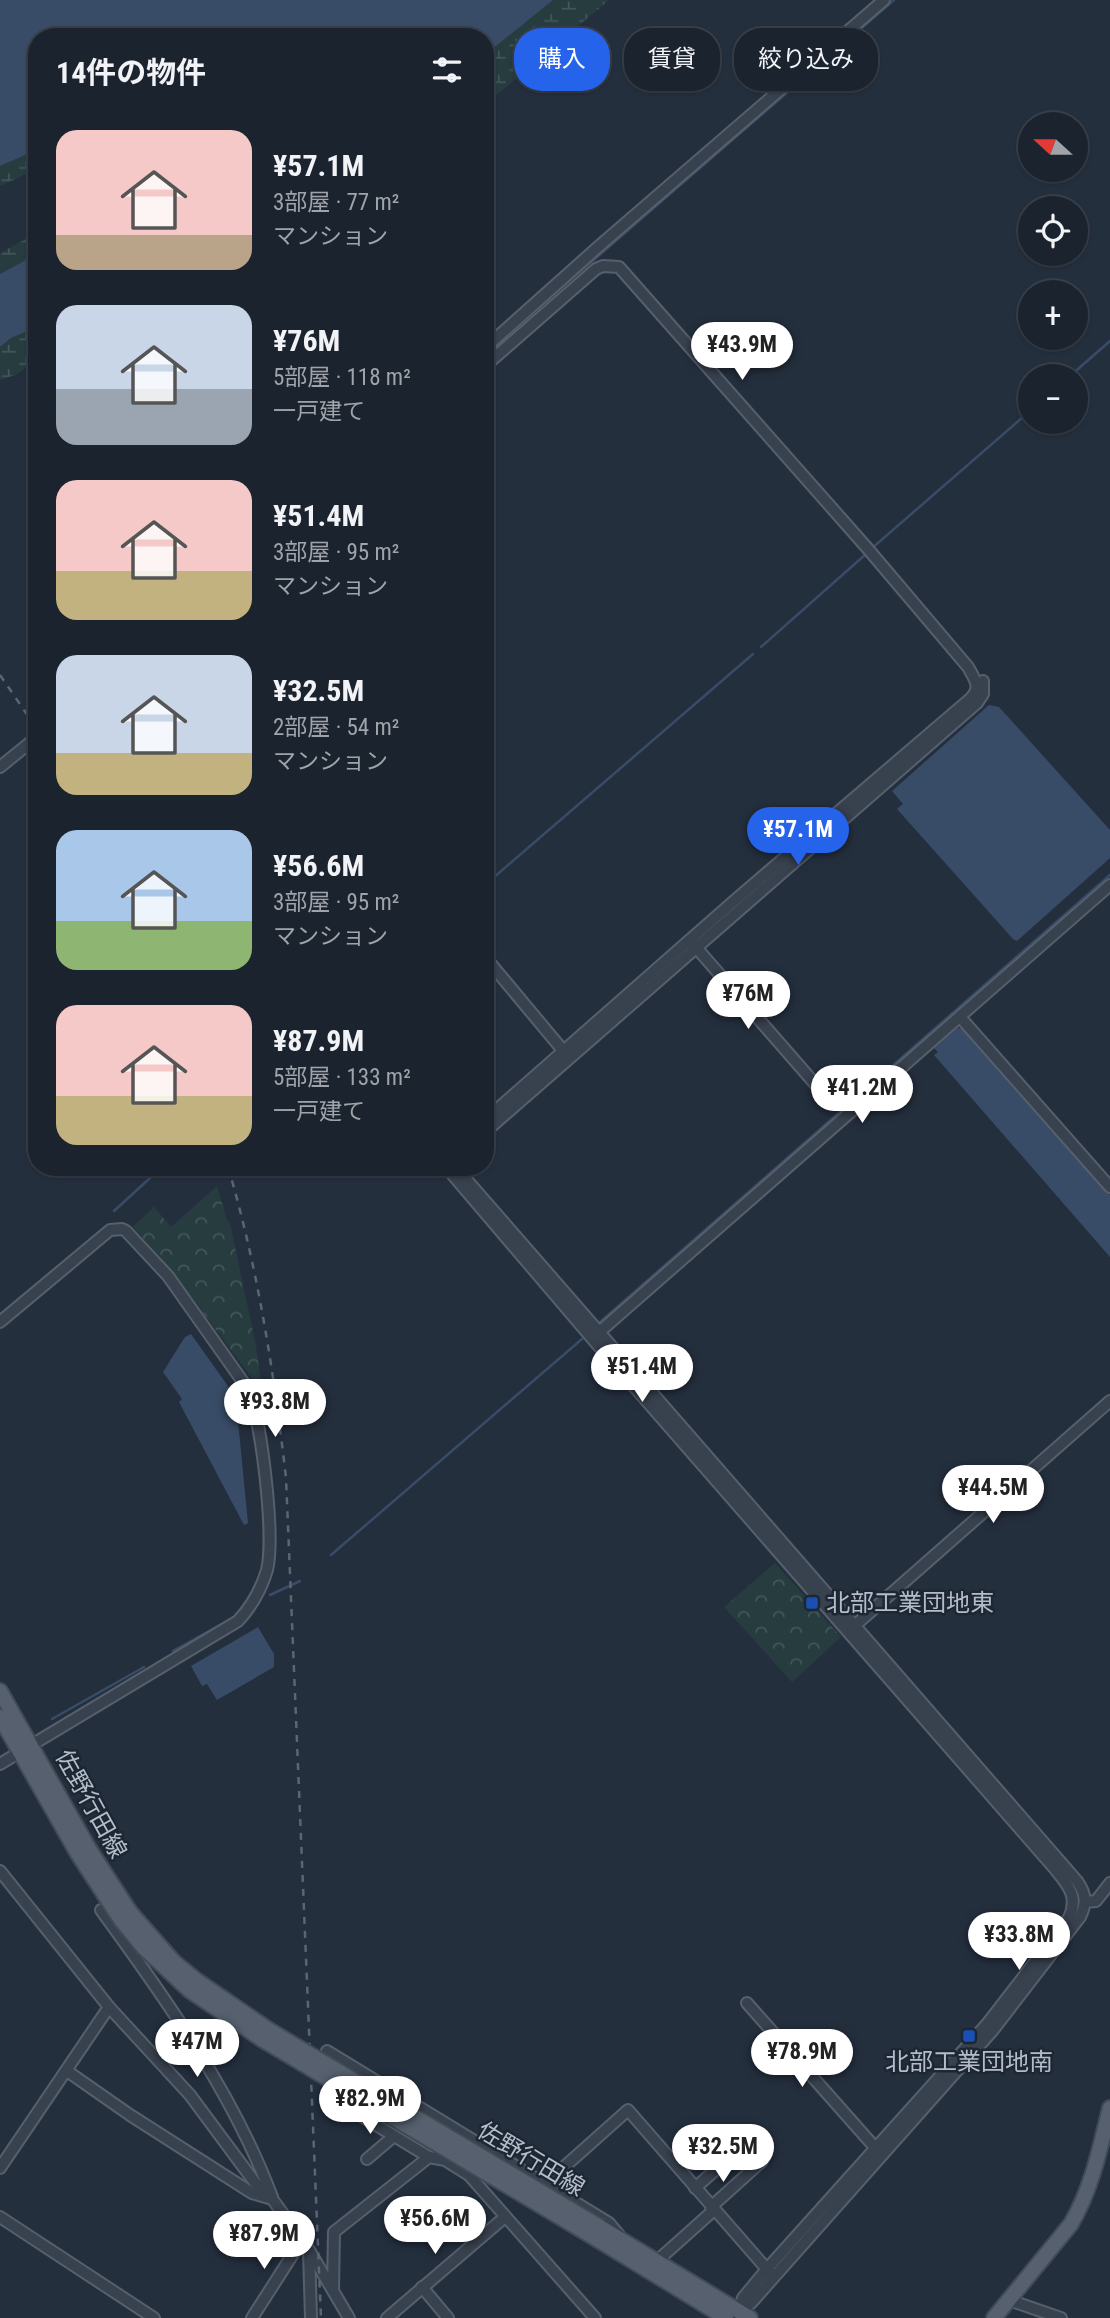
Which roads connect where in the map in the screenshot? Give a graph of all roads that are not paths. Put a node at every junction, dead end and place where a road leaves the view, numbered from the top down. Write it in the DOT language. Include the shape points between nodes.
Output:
graph roads {
  1 [pos="884,0"];
  2 [pos="494,340"];
  3 [pos="494,358"];
  4 [pos="28,744"];
  5 [pos="0,767"];
  6 [pos="1110,885"];
  7 [pos="693,944"];
  8 [pos="494,968"];
  9 [pos="960,1017"];
  10 [pos="567,1054"];
  11 [pos="831,1101"];
  12 [pos="494,1113"];
  13 [pos="494,1123"];
  14 [pos="454,1176"];
  15 [pos="463,1176"];
  16 [pos="1110,1187"];
  17 [pos="0,1322"];
  18 [pos="596,1335"];
  19 [pos="1110,1401"];
  20 [pos="851,1628"];
  21 [pos="0,1691"];
  22 [pos="0,1717"];
  23 [pos="26,1748"];
  24 [pos="0,1764"];
  25 [pos="0,1871"];
  26 [pos="1110,1884"];
  27 [pos="1085,1902"];
  28 [pos="101,1910"];
  29 [pos="747,2003"];
  30 [pos="109,2007"];
  31 [pos="327,2051"];
  32 [pos="68,2071"];
  33 [pos="333,2099"];
  34 [pos="1110,2108"];
  35 [pos="394,2136"];
  36 [pos="879,2152"];
  37 [pos="429,2157"];
  38 [pos="730,2157"];
  39 [pos="368,2159"];
  40 [pos="762,2161"];
  41 [pos="0,2168"];
  42 [pos="545,2183"];
  43 [pos="695,2188"];
  44 [pos="274,2200"];
  45 [pos="713,2208"];
  46 [pos="0,2217"];
  47 [pos="505,2217"];
  48 [pos="598,2233"];
  49 [pos="625,2242"];
  50 [pos="305,2245"];
  51 [pos="657,2261"];
  52 [pos="770,2273"];
  53 [pos="422,2287"];
  54 [pos="333,2290"];
  55 [pos="1009,2300"];
  56 [pos="738,2316"];
  57 [pos="154,2318"];
  58 [pos="252,2318"];
  59 [pos="311,2318"];
  60 [pos="349,2318"];
  61 [pos="387,2318"];
  62 [pos="448,2318"];
  63 [pos="595,2318"];
  64 [pos="994,2318"];
  65 [pos="1061,2318"];
  1 -- 2 [label="street"];
  3 -- 7 [label="street" via="596,269 619,267 859,538 978,684 974,695"];
  4 -- 5 [label="street"];
  6 -- 9 [label="street"];
  7 -- 10 [label="street"];
  7 -- 11 [label="street"];
  8 -- 10 [label="street"];
  9 -- 16 [label="street"];
  9 -- 18 [label="street"];
  10 -- 12 [label="street"];
  10 -- 13 [label="street"];
  14 -- 18 [label="street"];
  15 -- 18 [label="street"];
  17 -- 23 [label="street" via="110,1230 127,1231 168,1276 248,1389 255,1411 268,1517 267,1568 251,1607 238,1621"];
  18 -- 20 [label="street"];
  19 -- 20 [label="street"];
  20 -- 27 [label="street" via="1077,1881"];
  20 -- 36 [label="street" via="1055,1869 1074,1900 1069,1917 987,2024"];
  21 -- 23 [label="main road, 佐野行田線"];
  22 -- 23 [label="main road, 佐野行田線"];
  23 -- 24 [label="street"];
  23 -- 48 [label="main road, 佐野行田線, bridge" via="121,1920 189,1990 263,2040"];
  25 -- 30 [label="street"];
  26 -- 27 [label="street" via="1096,1900"];
  27 -- 36 [label="street" via="1080,1917 993,2030"];
  28 -- 44 [label="street" via="183,2027 256,2155"];
  29 -- 36 [label="street"];
  30 -- 32 [label="street"];
  30 -- 44 [label="street" via="190,2095 256,2184"];
  31 -- 42 [label="street"];
  32 -- 41 [label="street"];
  32 -- 44 [label="street" via="252,2193"];
  33 -- 35 [label="street"];
  34 -- 55 [label="main road" via="1080,2209"];
  35 -- 37 [label="street"];
  35 -- 39 [label="street"];
  36 -- 52 [label="street"];
  37 -- 47 [label="street" via="445,2160 469,2175"];
  37 -- 54 [label="street" via="334,2232"];
  38 -- 43 [label="street"];
  40 -- 45 [label="street"];
  42 -- 43 [label="street" via="628,2110"];
  42 -- 49 [label="street" via="609,2223"];
  43 -- 45 [label="street"];
  44 -- 50 [label="street"];
  45 -- 51 [label="street"];
  45 -- 52 [label="street"];
  46 -- 57 [label="street"];
  47 -- 53 [label="street"];
  47 -- 63 [label="street"];
  48 -- 49 [label="main road, 佐野行田線"];
  48 -- 56 [label="main road, 佐野行田線"];
  49 -- 51 [label="main road, 佐野行田線"];
  50 -- 54 [label="street"];
  50 -- 58 [label="street"];
  50 -- 59 [label="street"];
  51 -- 56 [label="main road, 佐野行田線"];
  52 -- 56 [label="street"];
  53 -- 61 [label="street"];
  53 -- 62 [label="street"];
  54 -- 60 [label="street"];
  55 -- 64 [label="main road"];
  55 -- 65 [label="street"];
}
